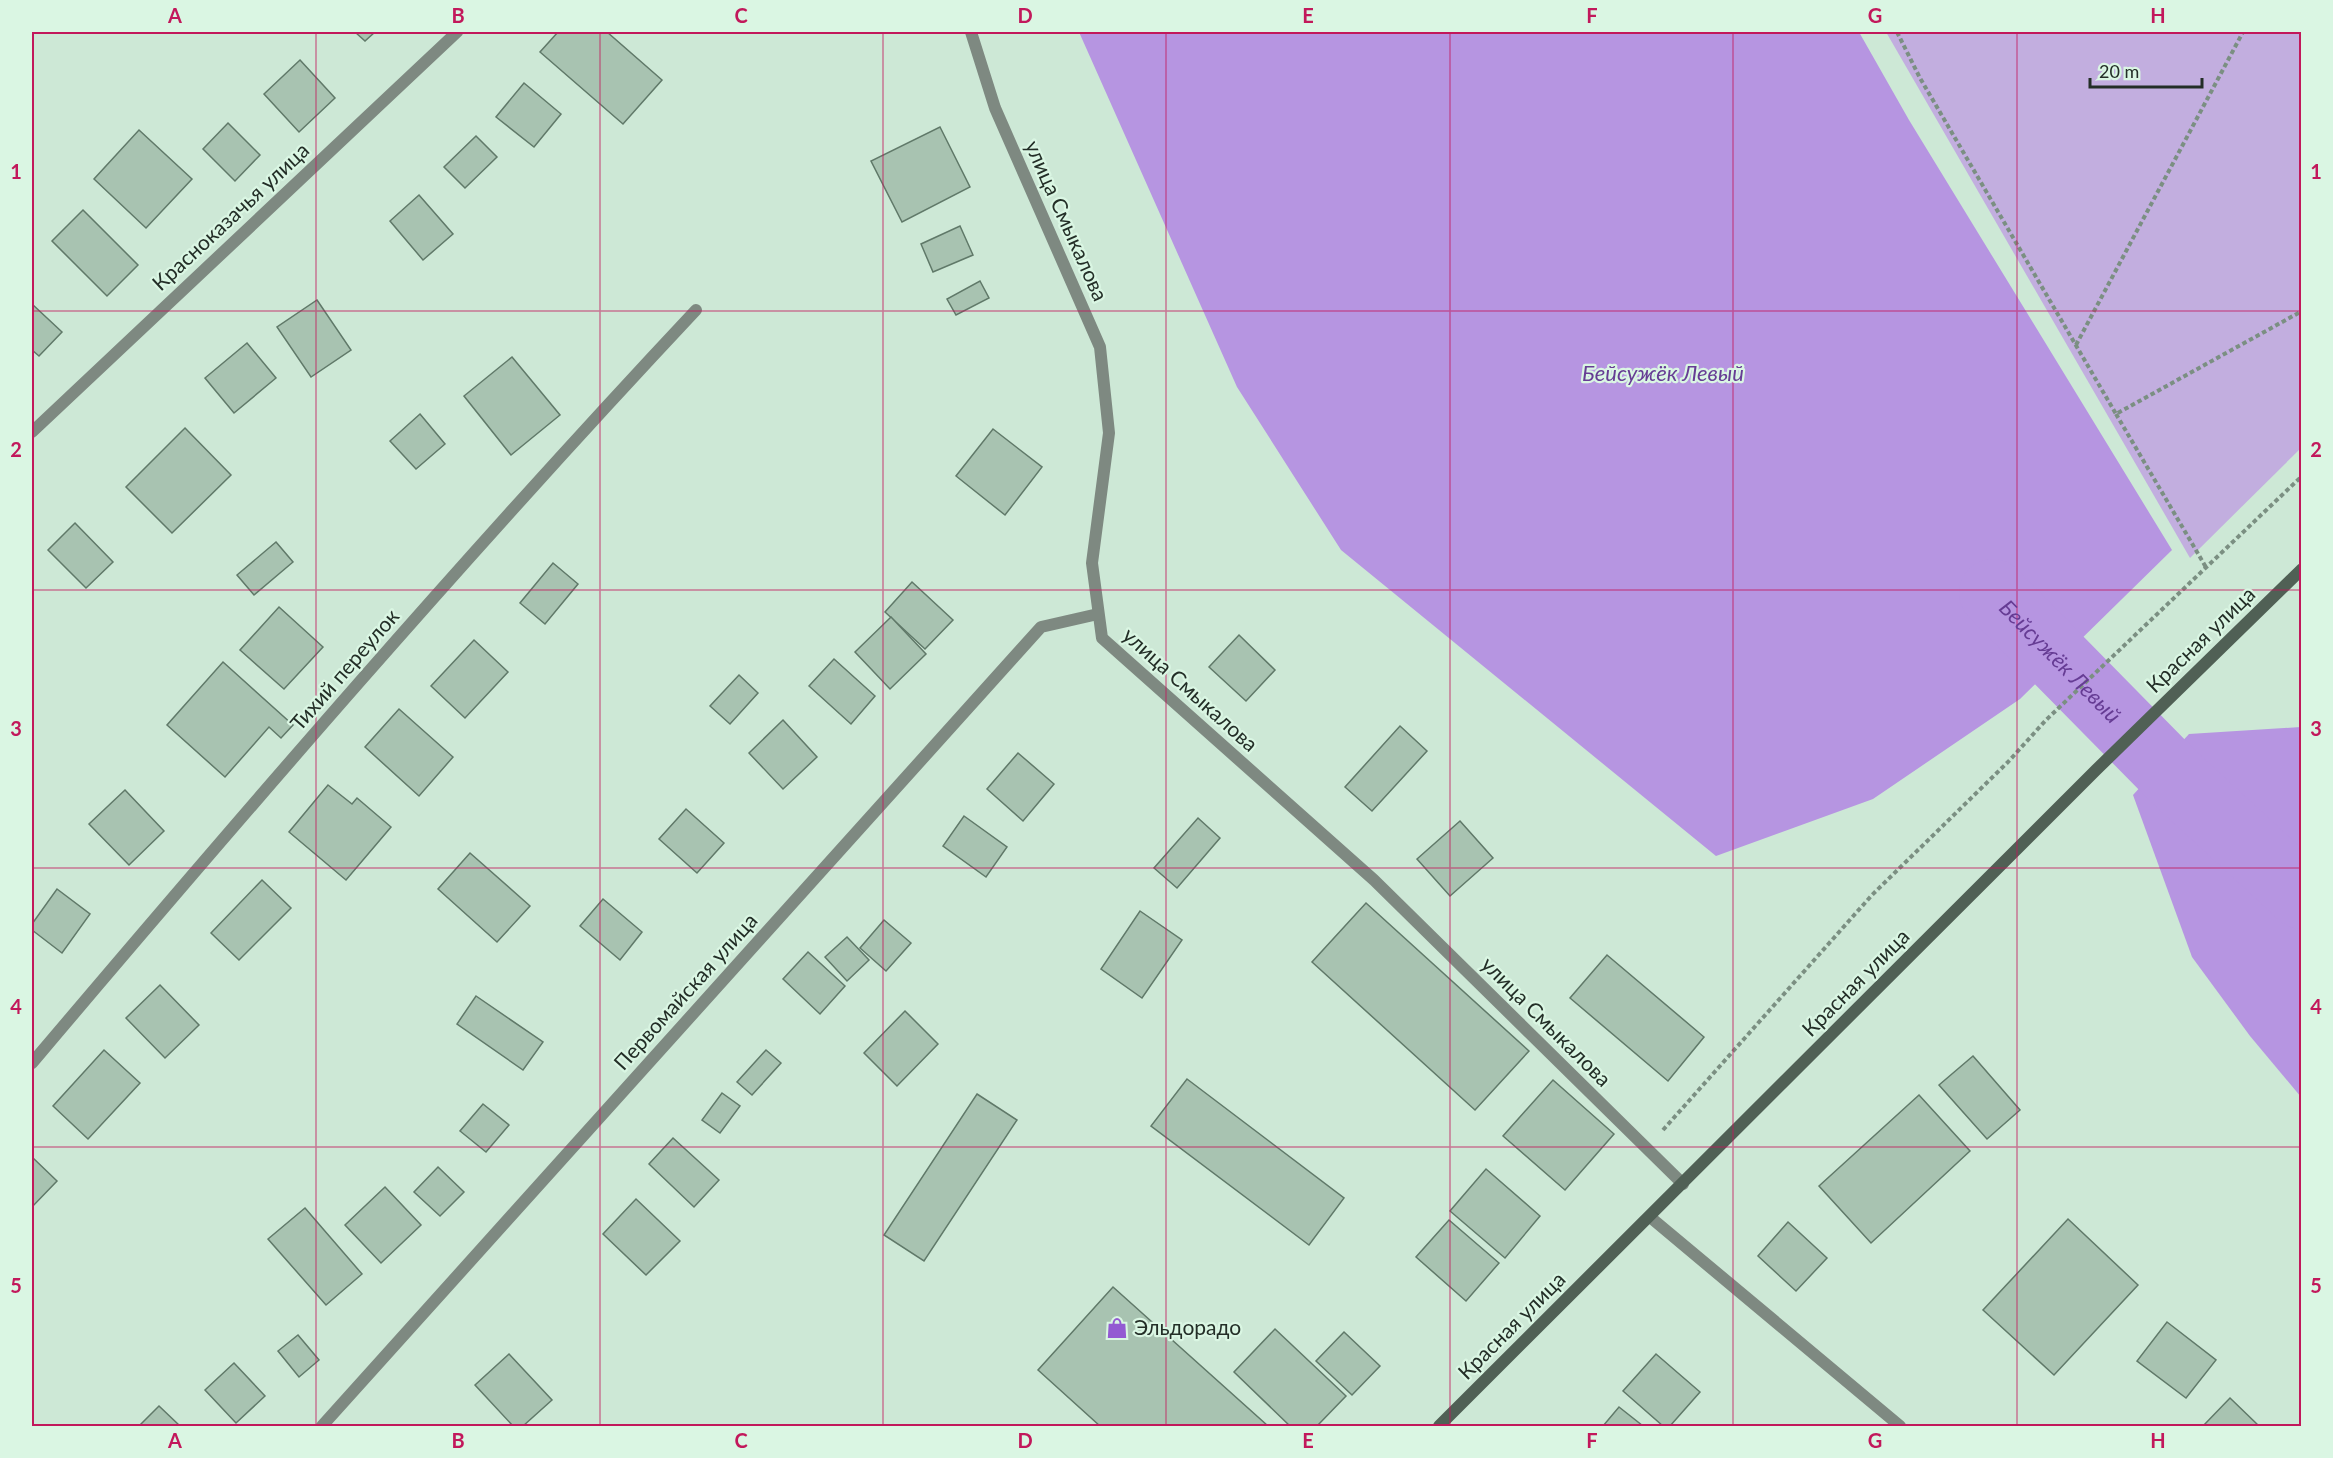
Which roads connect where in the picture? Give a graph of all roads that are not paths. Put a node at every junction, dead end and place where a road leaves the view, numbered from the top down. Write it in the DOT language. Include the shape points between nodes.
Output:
graph roads {
  1 [pos="457,32"];
  2 [pos="971,32"];
  3 [pos="696,310"];
  4 [pos="32,432"];
  5 [pos="2301,569"];
  6 [pos="1098,614"];
  7 [pos="32,1063"];
  8 [pos="1683,1184"];
  9 [pos="1650,1217"];
  10 [pos="322,1426"];
  11 [pos="1439,1426"];
  12 [pos="1900,1426"];
  1 -- 4 [label="street, Красноказачья улица"];
  2 -- 6 [label="street, улица Смыкалова" via="995,108 1100,347 1109,433 1092,563"];
  3 -- 7 [label="street, Тихий переулок" via="574,439"];
  5 -- 8 [label="street, Красная улица"];
  6 -- 8 [label="street, улица Смыкалова" via="1102,638 1374,880"];
  6 -- 10 [label="street, Первомайская улица" via="1041,627"];
  8 -- 9 [label="street, Красная улица"];
  9 -- 11 [label="street, Красная улица"];
  9 -- 12 [label="street"];
}
